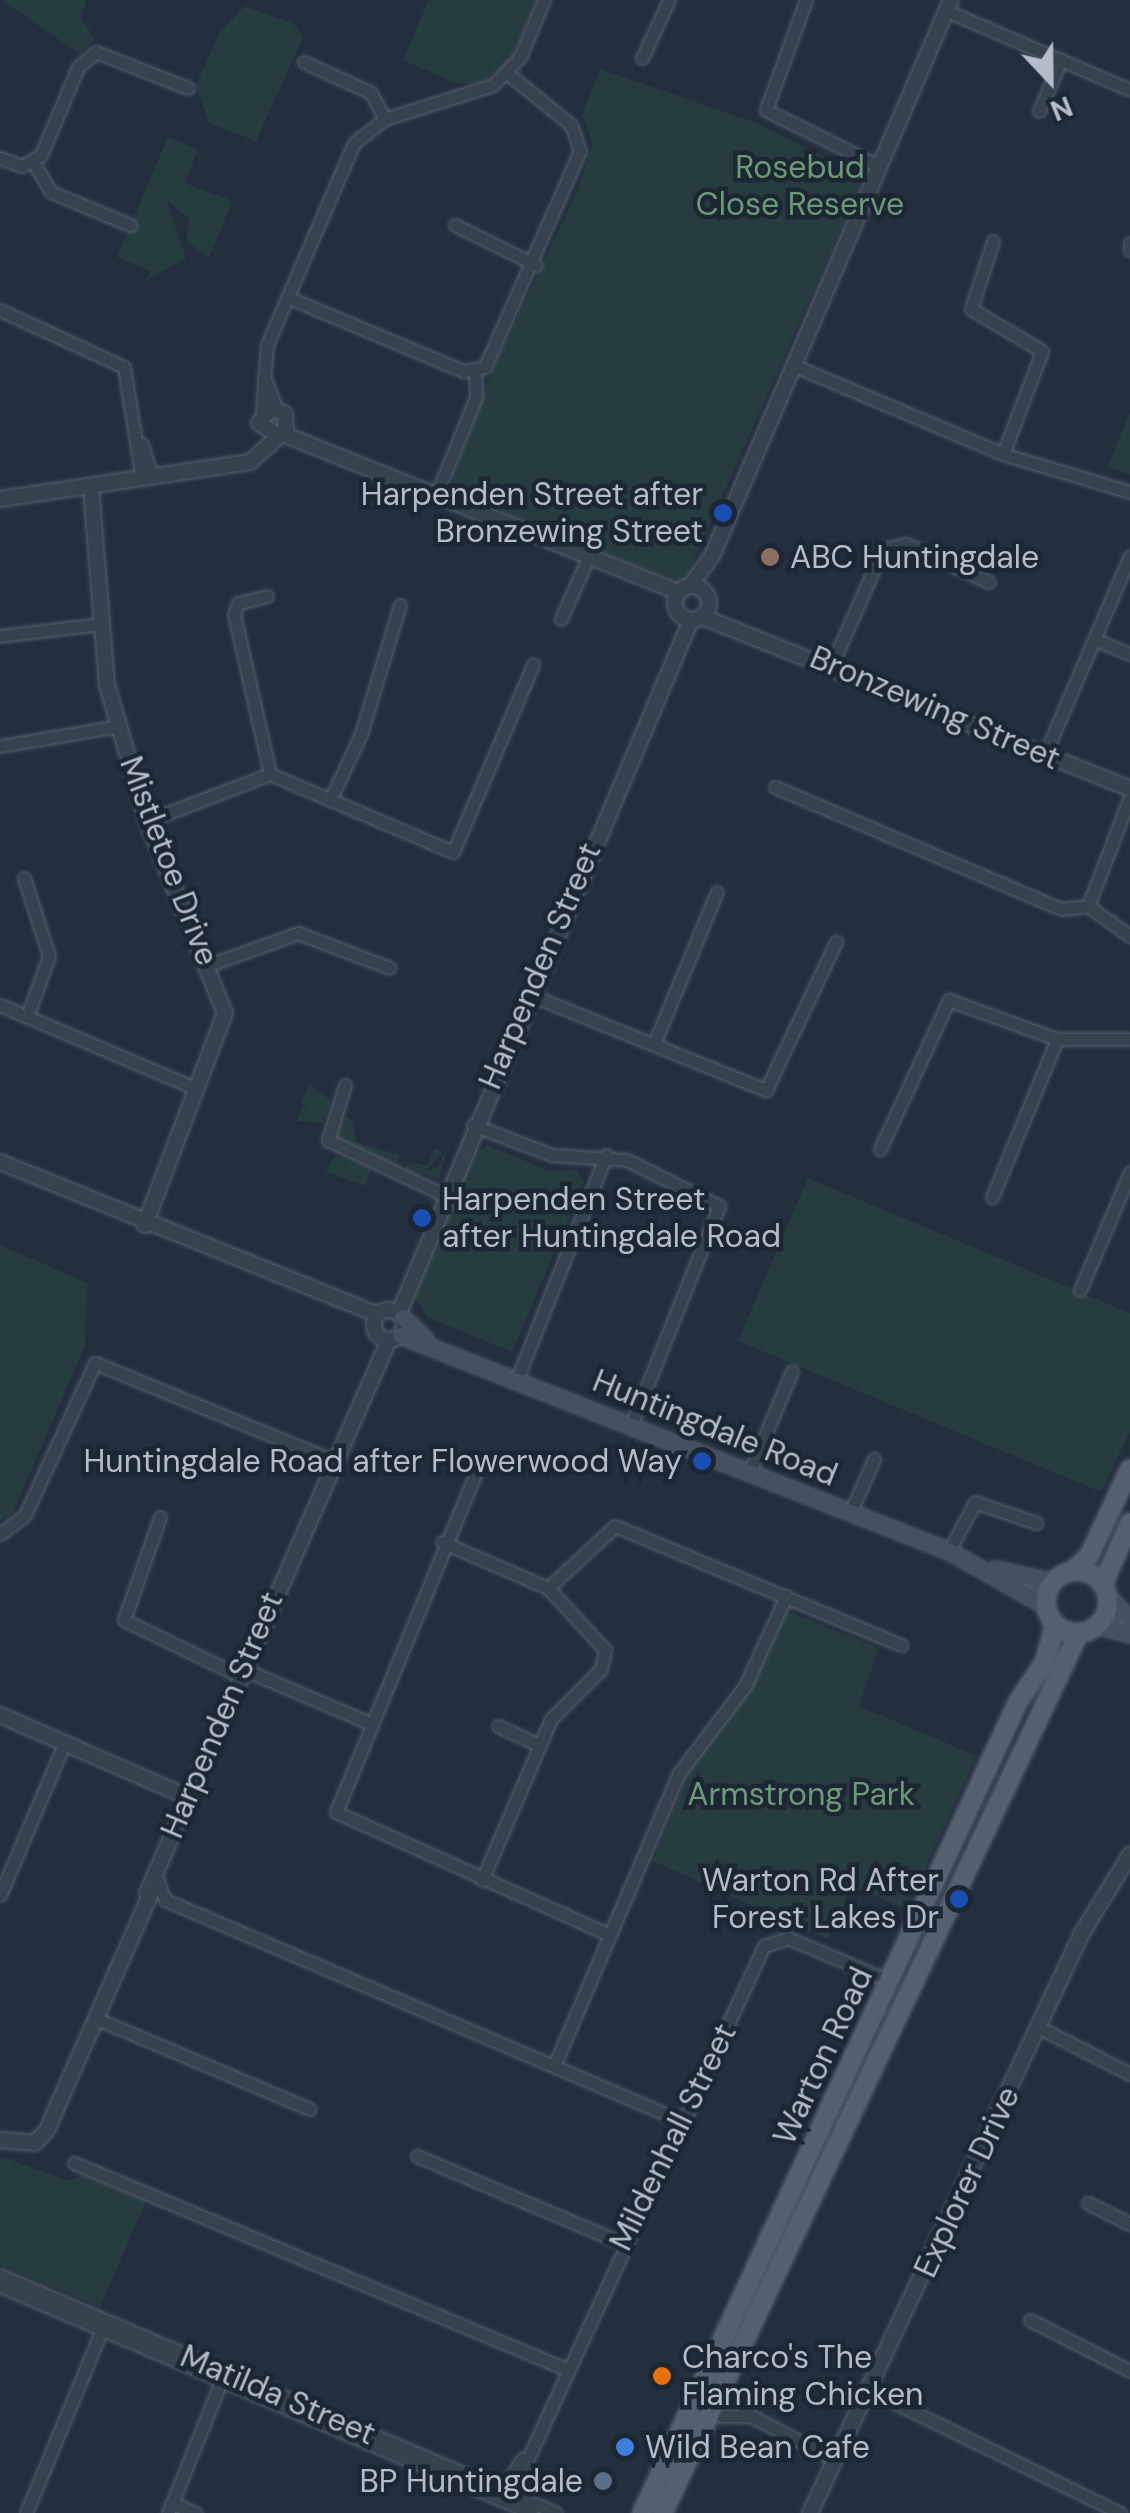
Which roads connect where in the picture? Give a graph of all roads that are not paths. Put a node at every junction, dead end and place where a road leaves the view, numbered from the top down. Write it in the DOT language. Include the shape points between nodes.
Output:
graph roads {
  1 [pos="544,0"];
  2 [pos="669,0"];
  3 [pos="806,0"];
  4 [pos="949,6"];
  5 [pos="642,58"];
  6 [pos="1062,60"];
  7 [pos="304,62"];
  8 [pos="507,74"];
  9 [pos="188,88"];
  10 [pos="1130,90"];
  11 [pos="1040,111"];
  12 [pos="385,119"];
  13 [pos="0,158"];
  14 [pos="33,162"];
  15 [pos="879,166"];
  16 [pos="130,225"];
  17 [pos="455,225"];
  18 [pos="993,241"];
  19 [pos="536,265"];
  20 [pos="287,297"];
  21 [pos="0,310"];
  22 [pos="794,366"];
  23 [pos="476,372"];
  24 [pos="275,424"];
  25 [pos="1004,454"];
  26 [pos="147,478"];
  27 [pos="95,487"];
  28 [pos="1130,492"];
  29 [pos="436,496"];
  30 [pos="0,499"];
  31 [pos="712,556"];
  32 [pos="1130,556"];
  33 [pos="586,560"];
  34 [pos="989,582"];
  35 [pos="267,596"];
  36 [pos="707,596"];
  37 [pos="400,605"];
  38 [pos="686,606"];
  39 [pos="560,620"];
  40 [pos="100,624"];
  41 [pos="741,626"];
  42 [pos="0,636"];
  43 [pos="1094,639"];
  44 [pos="1130,654"];
  45 [pos="533,664"];
  46 [pos="832,664"];
  47 [pos="118,726"];
  48 [pos="0,746"];
  49 [pos="1045,754"];
  50 [pos="270,774"];
  51 [pos="776,788"];
  52 [pos="1130,789"];
  53 [pos="1130,798"];
  54 [pos="330,800"];
  55 [pos="147,821"];
  56 [pos="24,878"];
  57 [pos="717,892"];
  58 [pos="1088,906"];
  59 [pos="1130,936"];
  60 [pos="836,942"];
  61 [pos="209,965"];
  62 [pos="390,968"];
  63 [pos="528,994"];
  64 [pos="0,1005"];
  65 [pos="28,1017"];
  66 [pos="656,1039"];
  67 [pos="1057,1039"];
  68 [pos="1130,1040"];
  69 [pos="345,1085"];
  70 [pos="197,1089"];
  71 [pos="473,1125"];
  72 [pos="880,1149"];
  73 [pos="0,1152"];
  74 [pos="606,1155"];
  75 [pos="0,1162"];
  76 [pos="1130,1172"];
  77 [pos="444,1195"];
  78 [pos="992,1197"];
  79 [pos="733,1202"];
  80 [pos="719,1206"];
  81 [pos="141,1219"];
  82 [pos="409,1276"];
  83 [pos="1080,1290"];
  84 [pos="401,1315"];
  85 [pos="376,1320"];
  86 [pos="395,1338"];
  87 [pos="428,1342"];
  88 [pos="375,1357"];
  89 [pos="792,1370"];
  90 [pos="517,1379"];
  91 [pos="632,1424"];
  92 [pos="482,1458"];
  93 [pos="874,1459"];
  94 [pos="331,1460"];
  95 [pos="1130,1469"];
  96 [pos="750,1471"];
  97 [pos="852,1511"];
  98 [pos="160,1517"];
  99 [pos="1130,1522"];
  100 [pos="1036,1523"];
  101 [pos="7,1538"];
  102 [pos="442,1542"];
  103 [pos="949,1550"];
  104 [pos="982,1566"];
  105 [pos="1072,1571"];
  106 [pos="1053,1582"];
  107 [pos="548,1588"];
  108 [pos="1105,1590"];
  109 [pos="786,1596"];
  110 [pos="1046,1606"];
  111 [pos="1130,1619"];
  112 [pos="1054,1624"];
  113 [pos="1098,1625"];
  114 [pos="1079,1633"];
  115 [pos="1130,1634"];
  116 [pos="902,1646"];
  117 [pos="241,1673"];
  118 [pos="0,1714"];
  119 [pos="367,1722"];
  120 [pos="498,1726"];
  121 [pos="64,1744"];
  122 [pos="539,1745"];
  123 [pos="188,1797"];
  124 [pos="164,1852"];
  125 [pos="1130,1855"];
  126 [pos="157,1878"];
  127 [pos="482,1880"];
  128 [pos="147,1894"];
  129 [pos="0,1896"];
  130 [pos="610,1934"];
  131 [pos="892,1982"];
  132 [pos="95,2018"];
  133 [pos="1040,2028"];
  134 [pos="554,2066"];
  135 [pos="1130,2074"];
  136 [pos="309,2109"];
  137 [pos="682,2122"];
  138 [pos="0,2140"];
  139 [pos="417,2156"];
  140 [pos="74,2163"];
  141 [pos="1088,2203"];
  142 [pos="1130,2224"];
  143 [pos="622,2242"];
  144 [pos="0,2275"];
  145 [pos="0,2286"];
  146 [pos="1030,2320"];
  147 [pos="103,2326"];
  148 [pos="723,2368"];
  149 [pos="566,2369"];
  150 [pos="1130,2371"];
  151 [pos="223,2377"];
  152 [pos="869,2390"];
  153 [pos="702,2406"];
  154 [pos="751,2416"];
  155 [pos="692,2428"];
  156 [pos="834,2459"];
  157 [pos="506,2496"];
  158 [pos="170,2508"];
  159 [pos="812,2512"];
  160 [pos="26,2513"];
  161 [pos="196,2513"];
  162 [pos="532,2513"];
  163 [pos="556,2513"];
  164 [pos="642,2513"];
  165 [pos="663,2513"];
  166 [pos="1120,2513"];
  1 -- 8 [label="street"];
  2 -- 5 [label="street"];
  3 -- 15 [label="street" via="766,110"];
  4 -- 6 [label="street"];
  4 -- 15 [label="street, Harpenden Street"];
  6 -- 10 [label="street"];
  6 -- 11 [label="street"];
  7 -- 12 [label="street" via="371,92"];
  8 -- 12 [label="street"];
  8 -- 19 [label="street" via="580,140"];
  9 -- 14 [label="street" via="106,52 86,57"];
  12 -- 20 [label="street" via="349,152"];
  13 -- 14 [label="street"];
  14 -- 16 [label="street" via="50,192"];
  15 -- 22 [label="street, Harpenden Street"];
  17 -- 19 [label="street"];
  18 -- 25 [label="street" via="971,309 1042,351"];
  19 -- 23 [label="street" via="494,358"];
  20 -- 23 [label="street"];
  20 -- 24 [label="street" via="264,377"];
  21 -- 26 [label="street" via="124,367"];
  22 -- 25 [label="street"];
  22 -- 31 [label="street, Harpenden Street"];
  23 -- 29 [label="street" via="476,397"];
  24 -- 26 [label="street" via="259,458"];
  24 -- 29 [label="street, Bronzewing Street"];
  25 -- 28 [label="street"];
  26 -- 27 [label="street"];
  27 -- 30 [label="street"];
  27 -- 40 [label="street, Mistletoe Drive"];
  29 -- 33 [label="street, Bronzewing Street"];
  31 -- 36 [label="street, Harpenden Street"];
  31 -- 38 [label="street, Harpenden Street"];
  32 -- 43 [label="street"];
  33 -- 38 [label="street, Bronzewing Street"];
  33 -- 39 [label="street"];
  34 -- 46 [label="street" via="894,543 877,556"];
  35 -- 50 [label="street" via="238,602 234,614"];
  36 -- 38 [label="street, Harpenden Street"];
  36 -- 38 [label="street"];
  36 -- 41 [label="street, Bronzewing Street"];
  37 -- 54 [label="street" via="361,734"];
  38 -- 41 [label="street, Bronzewing Street"];
  38 -- 63 [label="street, Harpenden Street" via="672,655"];
  40 -- 42 [label="street"];
  40 -- 47 [label="street, Mistletoe Drive"];
  41 -- 46 [label="street, Bronzewing Street"];
  43 -- 44 [label="street"];
  43 -- 49 [label="street"];
  45 -- 54 [label="street" via="453,852"];
  46 -- 49 [label="street, Bronzewing Street"];
  47 -- 48 [label="street"];
  47 -- 55 [label="street, Mistletoe Drive"];
  49 -- 52 [label="street, Bronzewing Street"];
  50 -- 54 [label="street"];
  50 -- 55 [label="street"];
  51 -- 58 [label="street" via="1062,909"];
  53 -- 58 [label="street"];
  55 -- 61 [label="street, Mistletoe Drive"];
  56 -- 65 [label="street" via="49,956"];
  57 -- 66 [label="street"];
  58 -- 59 [label="street"];
  60 -- 66 [label="street" via="766,1090 672,1056"];
  61 -- 62 [label="street" via="298,933"];
  61 -- 70 [label="street, Mistletoe Drive" via="225,1014"];
  63 -- 66 [label="street" via="635,1040"];
  63 -- 71 [label="street, Harpenden Street"];
  64 -- 65 [label="street"];
  65 -- 70 [label="street"];
  67 -- 68 [label="street"];
  67 -- 72 [label="street" via="949,1000"];
  67 -- 78 [label="street"];
  69 -- 77 [label="street" via="328,1140"];
  70 -- 81 [label="street, Mistletoe Drive"];
  71 -- 74 [label="street" via="552,1155"];
  71 -- 77 [label="street, Harpenden Street"];
  73 -- 81 [label="street"];
  74 -- 80 [label="street"];
  74 -- 90 [label="street"];
  75 -- 81 [label="street"];
  76 -- 83 [label="street"];
  77 -- 82 [label="street, Harpenden Street"];
  79 -- 80 [label="street"];
  80 -- 91 [label="street"];
  81 -- 85 [label="street"];
  82 -- 84 [label="street, Harpenden Street"];
  82 -- 85 [label="street, Harpenden Street"];
  84 -- 85 [label="street"];
  84 -- 86 [label="street, Harpenden Street"];
  84 -- 87 [label="main road, Huntingdale Road"];
  85 -- 86 [label="street"];
  85 -- 88 [label="street, Harpenden Street"];
  86 -- 87 [label="main road, Huntingdale Road"];
  86 -- 88 [label="street, Harpenden Street"];
  87 -- 90 [label="main road, Huntingdale Road"];
  88 -- 94 [label="street, Harpenden Street"];
  89 -- 96 [label="street"];
  90 -- 91 [label="main road, Huntingdale Road"];
  91 -- 96 [label="main road, Huntingdale Road"];
  92 -- 102 [label="street"];
  93 -- 97 [label="street"];
  94 -- 101 [label="street" via="95,1362"];
  94 -- 117 [label="street, Harpenden Street"];
  95 -- 105 [label="main road" via="1089,1556"];
  96 -- 97 [label="main road, Huntingdale Road"];
  97 -- 103 [label="main road, Huntingdale Road"];
  98 -- 117 [label="street" via="118,1622"];
  99 -- 108 [label="main road"];
  100 -- 103 [label="street" via="975,1502"];
  102 -- 107 [label="street"];
  102 -- 119 [label="street"];
  103 -- 104 [label="main road, Huntingdale Road"];
  104 -- 106 [label="main road, Huntingdale Road"];
  104 -- 110 [label="main road, Huntingdale Road"];
  105 -- 106 [label="main road"];
  105 -- 108 [label="main road"];
  106 -- 110 [label="main road"];
  107 -- 109 [label="street" via="606,1521"];
  107 -- 122 [label="street" via="600,1639 606,1660 550,1719"];
  108 -- 111 [label="main road"];
  108 -- 113 [label="main road"];
  109 -- 116 [label="street"];
  109 -- 130 [label="street" via="745,1686 678,1773"];
  110 -- 112 [label="main road"];
  112 -- 114 [label="main road"];
  112 -- 131 [label="main road, Warton Road"];
  113 -- 114 [label="main road"];
  113 -- 115 [label="main road"];
  114 -- 148 [label="main road, Warton Road"];
  117 -- 119 [label="street"];
  117 -- 123 [label="street, Harpenden Street"];
  118 -- 121 [label="street"];
  119 -- 127 [label="street" via="330,1814"];
  120 -- 122 [label="street"];
  121 -- 123 [label="street"];
  121 -- 129 [label="street"];
  122 -- 127 [label="street"];
  123 -- 124 [label="street, Harpenden Street"];
  124 -- 126 [label="street, Harpenden Street"];
  124 -- 128 [label="street, Harpenden Street"];
  125 -- 133 [label="street, Explorer Drive"];
  126 -- 128 [label="street, Harpenden Street"];
  126 -- 134 [label="street" via="165,1900"];
  127 -- 130 [label="street"];
  128 -- 132 [label="street, Harpenden Street"];
  130 -- 134 [label="street"];
  131 -- 137 [label="street, Mildenhall Street" via="776,1938"];
  131 -- 148 [label="main road, Warton Road"];
  132 -- 136 [label="street"];
  132 -- 138 [label="street, Harpenden Street" via="47,2130 35,2142"];
  133 -- 135 [label="street"];
  133 -- 152 [label="street, Explorer Drive"];
  134 -- 137 [label="street"];
  137 -- 143 [label="street, Mildenhall Street"];
  139 -- 143 [label="street"];
  140 -- 149 [label="street"];
  141 -- 142 [label="street"];
  143 -- 149 [label="street, Mildenhall Street"];
  144 -- 147 [label="street, Matilda Street"];
  145 -- 147 [label="street, Matilda Street"];
  146 -- 150 [label="street"];
  147 -- 151 [label="street, Matilda Street"];
  147 -- 160 [label="street"];
  148 -- 153 [label="main road, Warton Road"];
  148 -- 154 [label="street"];
  149 -- 157 [label="street, Mildenhall Street"];
  151 -- 157 [label="street, Matilda Street"];
  151 -- 158 [label="street"];
  152 -- 156 [label="street, Explorer Drive"];
  152 -- 166 [label="street"];
  153 -- 154 [label="street"];
  153 -- 155 [label="main road, Warton Road"];
  154 -- 156 [label="street"];
  155 -- 164 [label="main road, Warton Road"];
  155 -- 165 [label="main road, Warton Road"];
  156 -- 159 [label="street, Explorer Drive"];
  157 -- 162 [label="street, Matilda Street"];
  157 -- 163 [label="street, Matilda Street"];
  158 -- 161 [label="street"];
}
